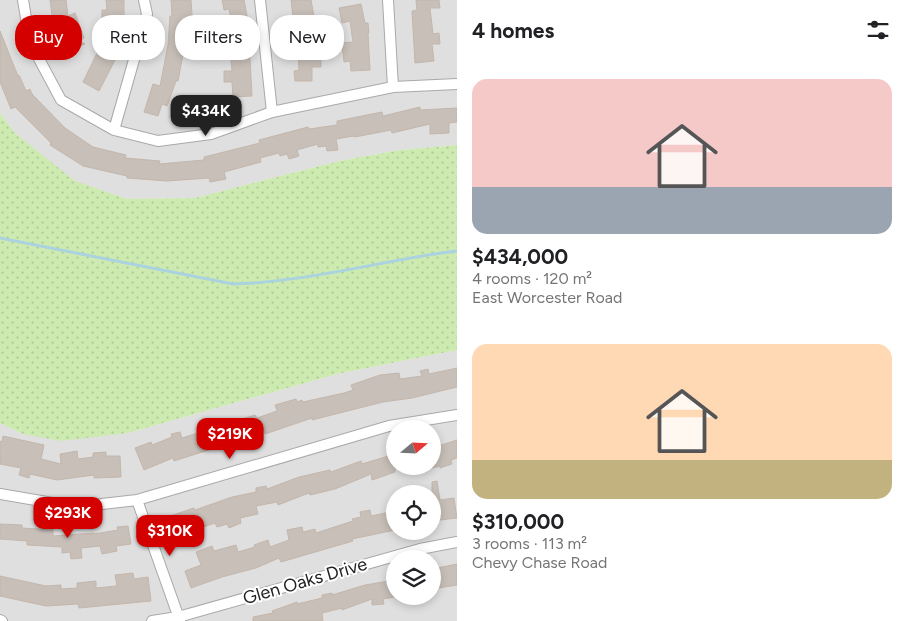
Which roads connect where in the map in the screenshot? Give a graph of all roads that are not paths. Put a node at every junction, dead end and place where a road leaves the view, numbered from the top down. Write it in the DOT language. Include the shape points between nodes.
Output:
graph roads {
  1 [pos="23,0"];
  2 [pos="144,0"];
  3 [pos="260,0"];
  4 [pos="388,0"];
  5 [pos="457,84"];
  6 [pos="393,87"];
  7 [pos="272,112"];
  8 [pos="114,130"];
  9 [pos="457,415"];
  10 [pos="0,494"];
  11 [pos="137,500"];
  12 [pos="457,542"];
  13 [pos="179,619"];
  14 [pos="152,621"];
  1 -- 8 [label="street" via="30,42 61,100"];
  2 -- 8 [label="street" via="147,14"];
  3 -- 7 [label="street"];
  4 -- 6 [label="street"];
  5 -- 6 [label="street"];
  6 -- 7 [label="street"];
  7 -- 8 [label="street" via="211,134 158,142"];
  9 -- 11 [label="street" via="389,426"];
  10 -- 11 [label="street" via="76,507"];
  11 -- 13 [label="street"];
  12 -- 13 [label="street, Glen Oaks Drive" via="420,549"];
  13 -- 14 [label="street, Glen Oaks Drive"];
}
